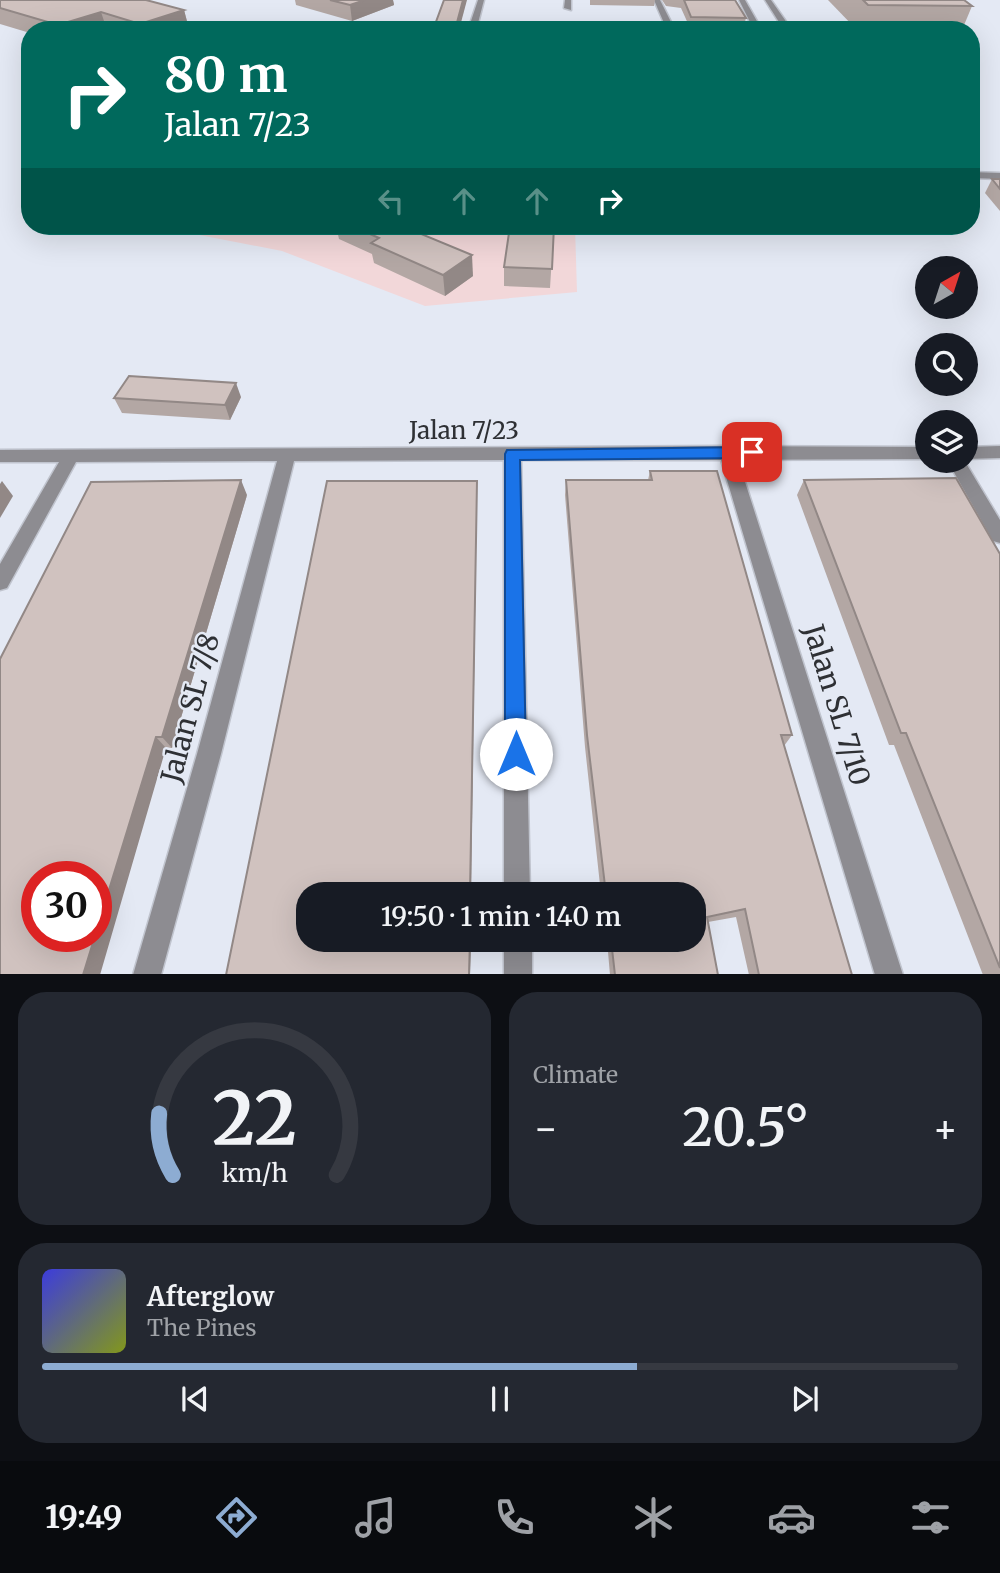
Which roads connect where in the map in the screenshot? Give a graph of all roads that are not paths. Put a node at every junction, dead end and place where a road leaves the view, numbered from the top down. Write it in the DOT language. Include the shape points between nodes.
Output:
graph roads {
  1 [pos="481,0"];
  2 [pos="657,0"];
  3 [pos="742,0"];
  4 [pos="768,0"];
  5 [pos="475,21"];
  6 [pos="667,21"];
  7 [pos="753,21"];
  8 [pos="782,21"];
  9 [pos="980,175"];
  10 [pos="1000,176"];
  11 [pos="727,452"];
  12 [pos="1000,452"];
  13 [pos="915,453"];
  14 [pos="978,453"];
  15 [pos="512,454"];
  16 [pos="0,456"];
  17 [pos="71,456"];
  18 [pos="287,456"];
  19 [pos="962,473"];
  20 [pos="1000,536"];
  21 [pos="0,582"];
  22 [pos="517,882"];
  23 [pos="518,952"];
  24 [pos="147,974"];
  25 [pos="518,974"];
  26 [pos="889,974"];
  1 -- 5 [label="street"];
  2 -- 6 [label="street"];
  3 -- 7 [label="street"];
  4 -- 8 [label="street"];
  9 -- 10 [label="street"];
  11 -- 13 [label="street, Jalan 7/23"];
  11 -- 15 [label="street, Jalan 7/23"];
  11 -- 26 [label="street, Jalan SL 7/10"];
  12 -- 14 [label="street"];
  15 -- 18 [label="street, Jalan 7/23"];
  15 -- 22 [label="street"];
  16 -- 17 [label="street, Jalan 7/23"];
  17 -- 18 [label="street, Jalan 7/23"];
  17 -- 21 [label="street"];
  18 -- 24 [label="street, Jalan SL 7/8"];
  19 -- 20 [label="street"];
  23 -- 25 [label="street"];
}
